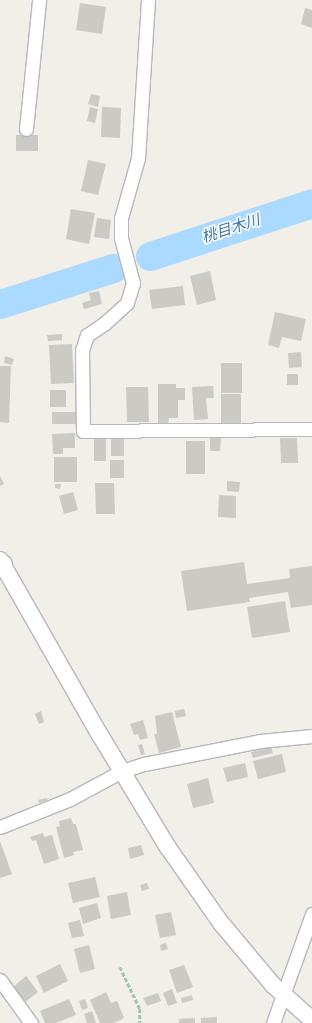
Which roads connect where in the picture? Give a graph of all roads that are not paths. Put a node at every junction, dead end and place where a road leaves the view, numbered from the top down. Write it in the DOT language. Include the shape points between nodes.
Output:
graph roads {
  1 [pos="39,0"];
  2 [pos="148,0"];
  3 [pos="26,130"];
  4 [pos="312,429"];
  5 [pos="1,564"];
  6 [pos="312,736"];
  7 [pos="122,771"];
  8 [pos="0,827"];
  9 [pos="312,914"];
  10 [pos="0,980"];
  11 [pos="282,993"];
  12 [pos="312,1020"];
  13 [pos="31,1023"];
  14 [pos="273,1023"];
  1 -- 3 [label="street"];
  2 -- 4 [label="street" via="138,158 121,218 121,238 133,283 127,303 106,323 87,336 82,350 82,431"];
  5 -- 7 [label="street"];
  6 -- 7 [label="street" via="260,741 144,764"];
  7 -- 8 [label="street" via="70,799"];
  7 -- 11 [label="street" via="167,846 220,923"];
  9 -- 11 [label="street"];
  10 -- 13 [label="street"];
  11 -- 12 [label="street"];
  11 -- 14 [label="street"];
}
